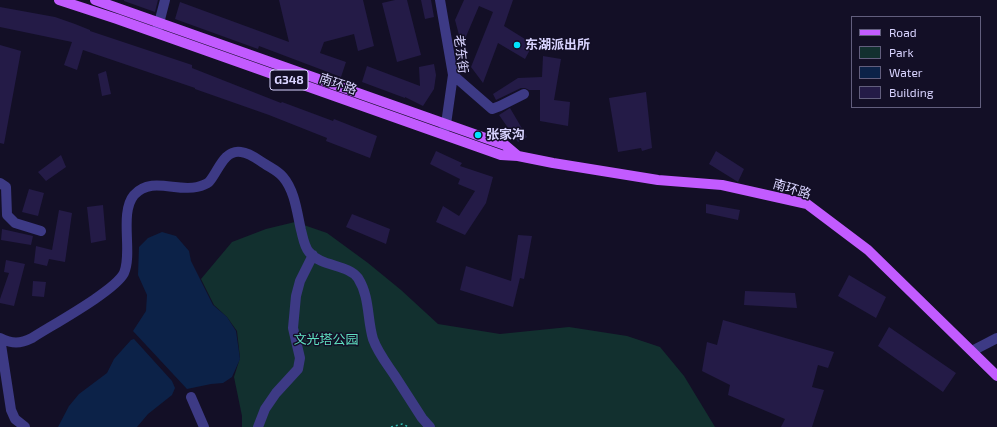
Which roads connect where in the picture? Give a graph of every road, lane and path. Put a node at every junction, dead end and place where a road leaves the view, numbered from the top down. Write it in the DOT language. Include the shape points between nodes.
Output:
graph roads {
  1 [pos="59,0"];
  2 [pos="95,0"];
  3 [pos="166,0"];
  4 [pos="440,0"];
  5 [pos="74,2"];
  6 [pos="158,28"];
  7 [pos="453,75"];
  8 [pos="524,94"];
  9 [pos="444,129"];
  10 [pos="0,183"];
  11 [pos="42,231"];
  12 [pos="313,255"];
  13 [pos="0,338"];
  14 [pos="997,338"];
  15 [pos="972,351"];
  16 [pos="997,376"];
  17 [pos="192,397"];
  18 [pos="25,427"];
  19 [pos="204,427"];
  20 [pos="258,427"];
  21 [pos="391,427"];
  22 [pos="409,427"];
  23 [pos="430,427"];
  1 -- 5 [label="main road, 南环路 / G348"];
  2 -- 6 [label="main road, 南环路 / G348"];
  3 -- 6 [label="street"];
  4 -- 7 [label="street, 老东街"];
  5 -- 6 [label="main road, 南环路 / G348"];
  6 -- 9 [label="main road, 南环路 / G348"];
  7 -- 8 [label="street" via="492,109"];
  7 -- 9 [label="street, 老东街"];
  9 -- 15 [label="main road, 南环路 / G348" via="505,145 518,156 658,180 722,185 807,204 868,250"];
  10 -- 11 [label="street" via="6,187 7,215 15,223"];
  12 -- 13 [label="street" via="304,242 294,198 285,178 251,155 240,151 224,159 209,182 202,186 191,189 158,185 142,189 133,196 127,225 126,266 116,283 22,343 8,342"];
  12 -- 20 [label="street" via="300,281 296,296 293,328 300,358 298,369 276,393 265,409"];
  12 -- 23 [label="street" via="357,276 367,300 373,338 379,352"];
  13 -- 18 [label="street" via="12,410 15,419"];
  14 -- 15 [label="street"];
  15 -- 16 [label="main road, 南环路 / G348"];
  17 -- 19 [label="street"];
  21 -- 22 [label="path" via="402,424"];
}
